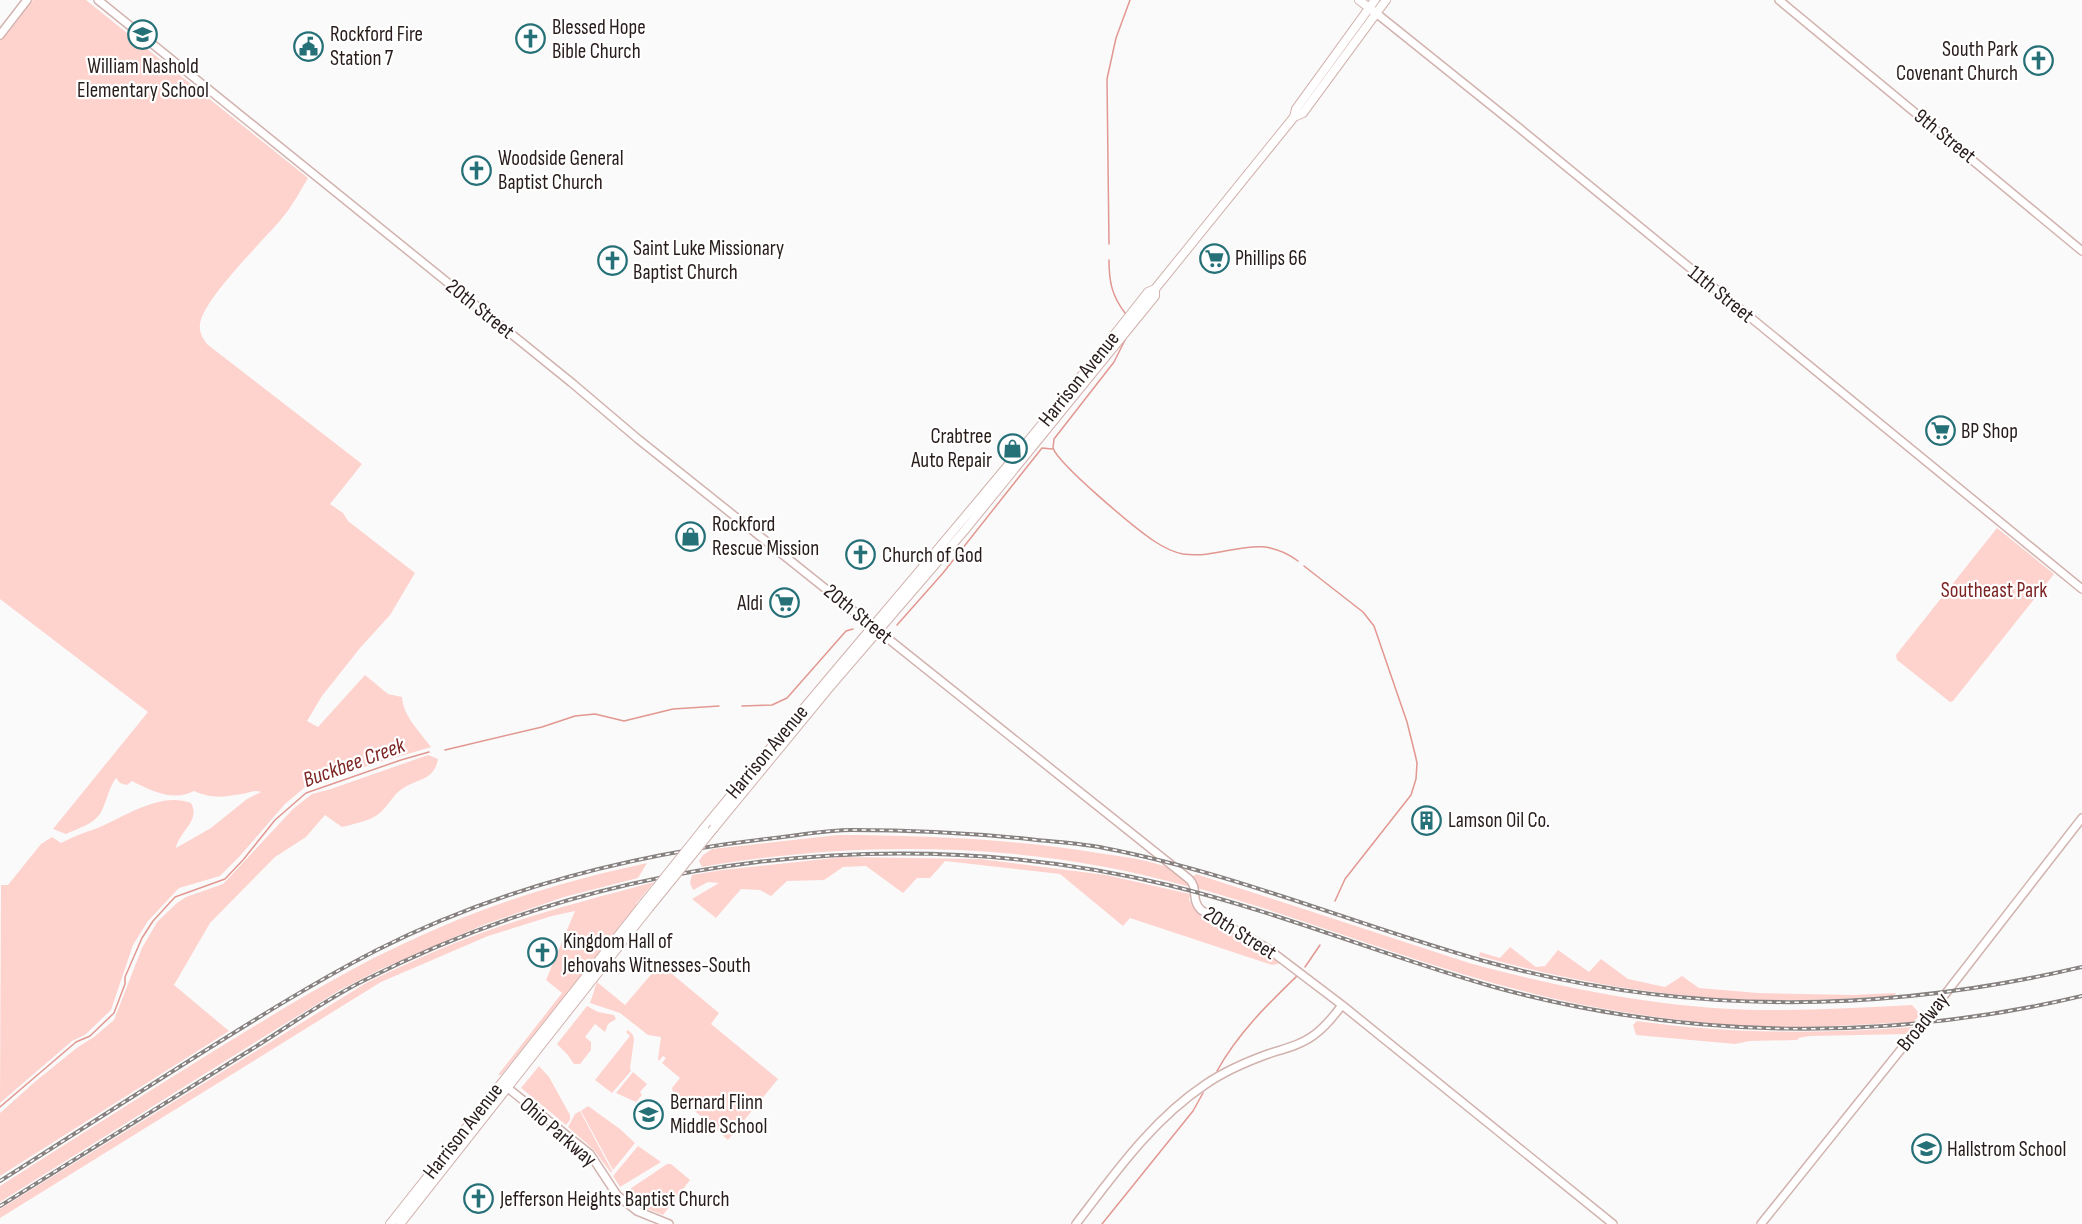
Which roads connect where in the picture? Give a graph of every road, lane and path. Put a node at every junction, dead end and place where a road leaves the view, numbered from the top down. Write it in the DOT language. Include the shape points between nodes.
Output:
graph roads {
  1 [pos="27,0"];
  2 [pos="98,0"];
  3 [pos="1359,0"];
  4 [pos="1376,0"];
  5 [pos="1386,0"];
  6 [pos="1779,0"];
  7 [pos="1372,11"];
  8 [pos="0,34"];
  9 [pos="2082,251"];
  10 [pos="1155,289"];
  11 [pos="2082,589"];
  12 [pos="872,625"];
  13 [pos="880,631"];
  14 [pos="2082,818"];
  15 [pos="647,905"];
  16 [pos="1342,1005"];
  17 [pos="504,1085"];
  18 [pos="390,1224"];
  19 [pos="400,1224"];
  20 [pos="669,1224"];
  21 [pos="1076,1224"];
  22 [pos="1613,1224"];
  23 [pos="1761,1224"];
  1 -- 8 [label="street"];
  2 -- 12 [label="street, 20th Street"];
  3 -- 7 [label="main road, 11th Street"];
  4 -- 7 [label="main road, Harrison Avenue"];
  5 -- 7 [label="main road, Harrison Avenue"];
  6 -- 9 [label="street, 9th Street"];
  7 -- 10 [label="main road, Harrison Avenue" via="1296,109 1294,117"];
  7 -- 11 [label="street, 11th Street"];
  10 -- 12 [label="main road, Harrison Avenue" via="1148,292 969,514"];
  10 -- 13 [label="main road, Harrison Avenue" via="1155,296 1085,384"];
  12 -- 13 [label="street, 20th Street"];
  12 -- 15 [label="main road, Harrison Avenue, bridge" via="704,828"];
  13 -- 15 [label="main road, Harrison Avenue, bridge"];
  13 -- 16 [label="street, 20th Street" via="1192,882 1194,900 1201,910 1267,948"];
  14 -- 23 [label="street, Broadway"];
  15 -- 17 [label="main road, Harrison Avenue"];
  16 -- 21 [label="street" via="1313,1037 1230,1070 1204,1084 1171,1111 1145,1135"];
  16 -- 22 [label="street, 20th Street"];
  17 -- 18 [label="main road, Harrison Avenue"];
  17 -- 19 [label="main road, Harrison Avenue"];
  17 -- 20 [label="street, Ohio Parkway" via="590,1154 617,1195 637,1211"];
}
